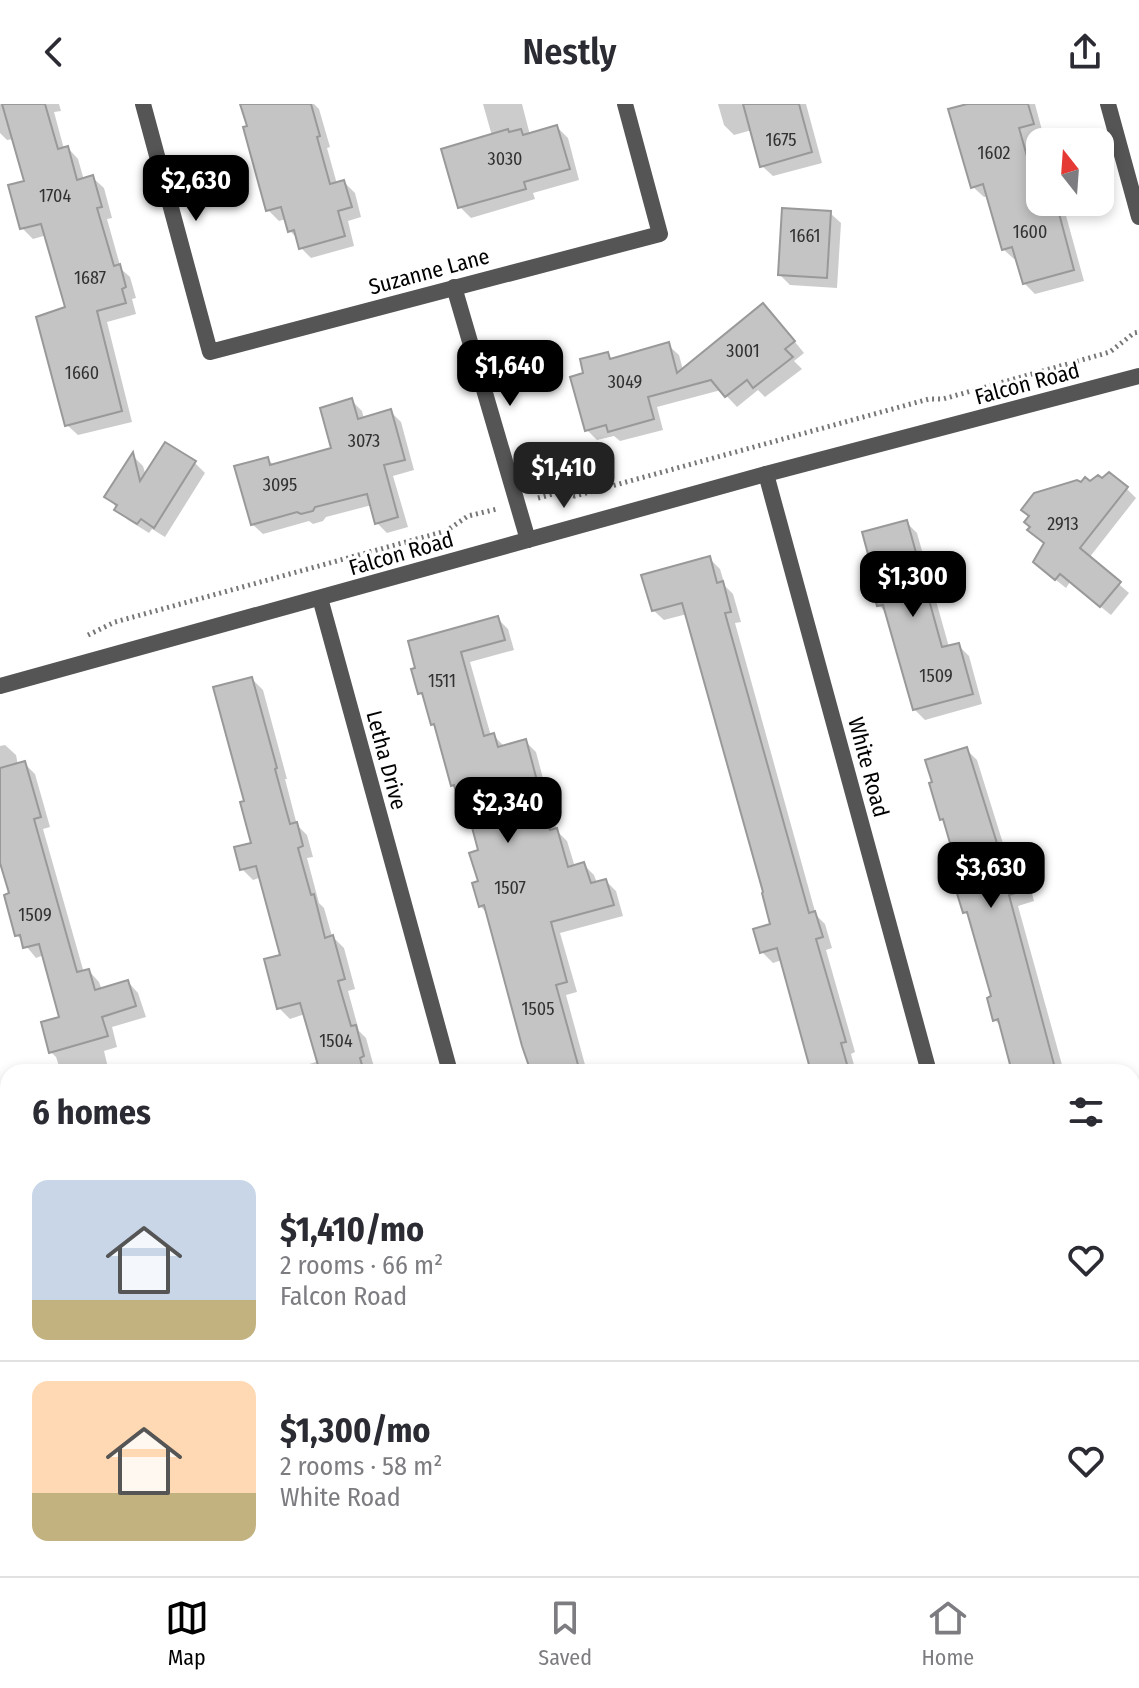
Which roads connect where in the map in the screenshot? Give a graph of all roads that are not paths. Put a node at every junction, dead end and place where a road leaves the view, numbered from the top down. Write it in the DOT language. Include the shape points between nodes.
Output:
graph roads {
  1 [pos="143,104"];
  2 [pos="625,104"];
  3 [pos="1108,104"];
  4 [pos="1139,217"];
  5 [pos="454,287"];
  6 [pos="1139,376"];
  7 [pos="766,474"];
  8 [pos="528,540"];
  9 [pos="320,598"];
  10 [pos="0,686"];
  11 [pos="448,1064"];
  12 [pos="927,1064"];
  1 -- 5 [label="street, Suzanne Lane" via="210,352"];
  2 -- 5 [label="street, Suzanne Lane" via="660,234"];
  3 -- 4 [label="street"];
  5 -- 8 [label="street"];
  6 -- 7 [label="street, Falcon Road"];
  7 -- 8 [label="street, Falcon Road"];
  7 -- 12 [label="street, White Road"];
  8 -- 9 [label="street, Falcon Road"];
  9 -- 10 [label="street, Falcon Road"];
  9 -- 11 [label="street, Letha Drive"];
}
